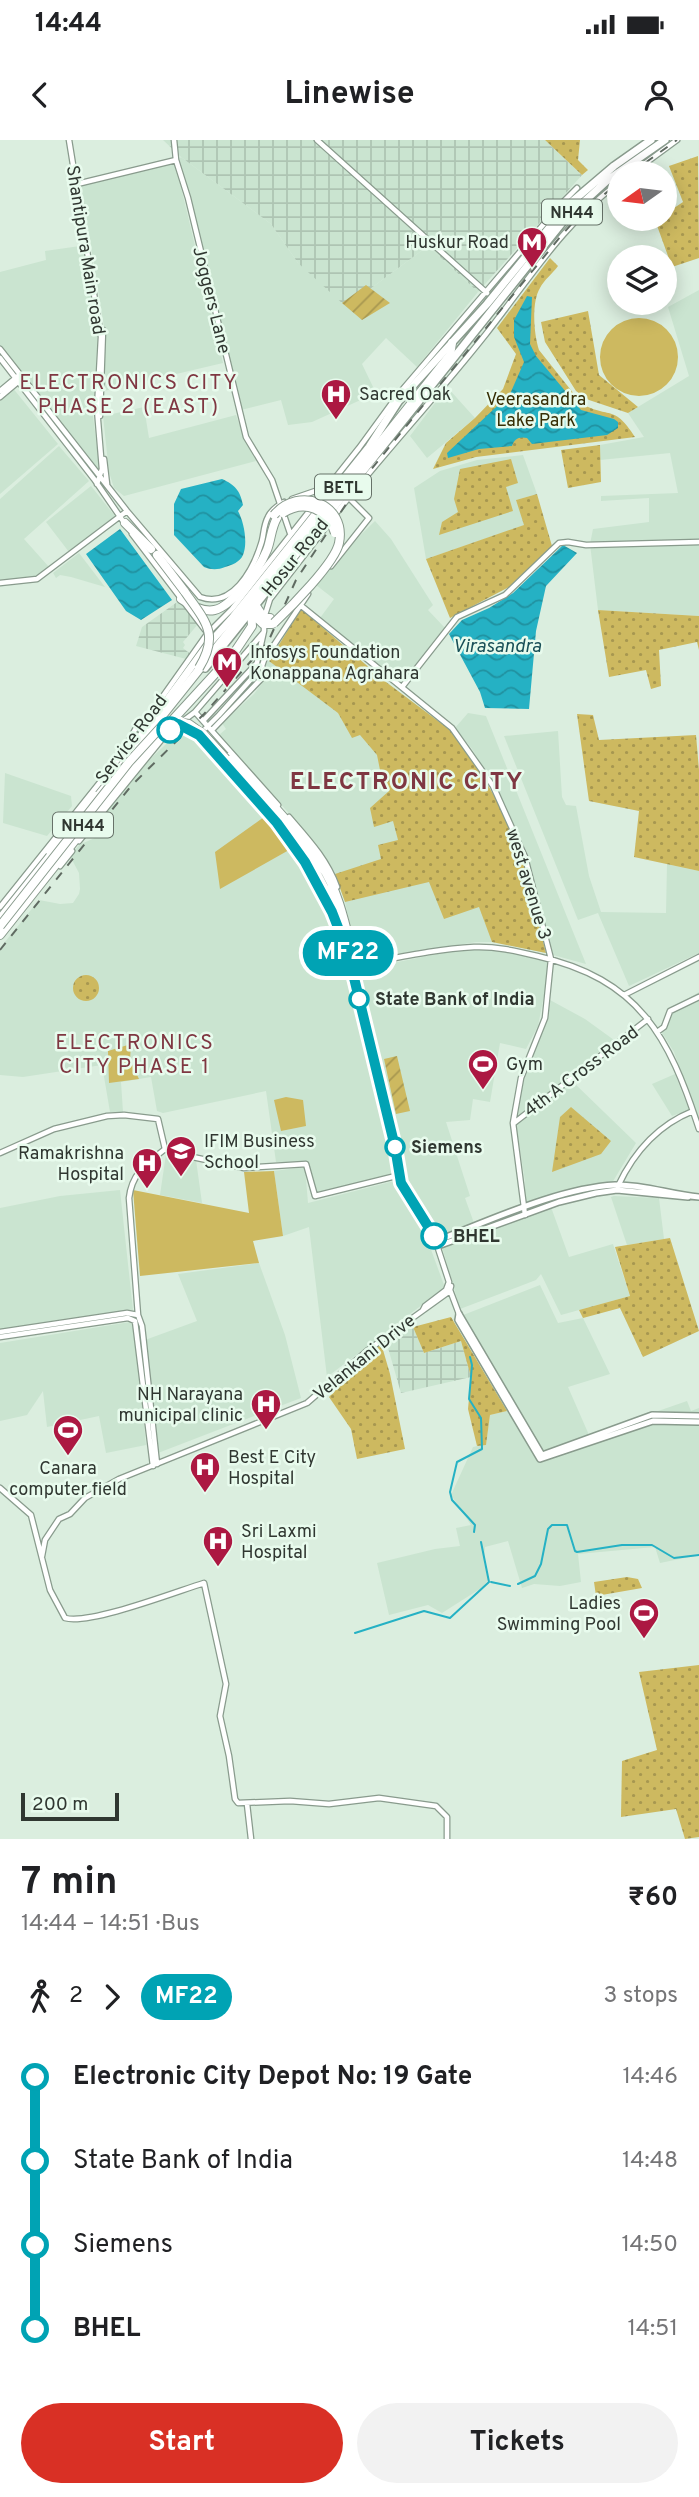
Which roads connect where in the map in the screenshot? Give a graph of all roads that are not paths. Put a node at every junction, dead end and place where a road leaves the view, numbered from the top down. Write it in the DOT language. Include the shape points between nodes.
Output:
graph roads {
  1 [pos="69,140"];
  2 [pos="174,140"];
  3 [pos="317,140"];
  4 [pos="651,140"];
  5 [pos="665,140"];
  6 [pos="677,140"];
  7 [pos="176,160"];
  8 [pos="648,161"];
  9 [pos="77,184"];
  10 [pos="607,193"];
  11 [pos="80,199"];
  12 [pos="492,298"];
  13 [pos="447,346"];
  14 [pos="0,349"];
  15 [pos="0,358"];
  16 [pos="19,378"];
  17 [pos="0,391"];
  18 [pos="0,397"];
  19 [pos="100,475"];
  20 [pos="97,484"];
  21 [pos="107,484"];
  22 [pos="328,487"];
  23 [pos="347,496"];
  24 [pos="280,504"];
  25 [pos="127,511"];
  26 [pos="275,517"];
  27 [pos="125,523"];
  28 [pos="291,533"];
  29 [pos="699,542"];
  30 [pos="0,583"];
  31 [pos="238,586"];
  32 [pos="183,596"];
  33 [pos="299,604"];
  34 [pos="254,608"];
  35 [pos="268,623"];
  36 [pos="207,634"];
  37 [pos="257,663"];
  38 [pos="199,668"];
  39 [pos="402,687"];
  40 [pos="195,712"];
  41 [pos="203,721"];
  42 [pos="178,724"];
  43 [pos="210,728"];
  44 [pos="146,735"];
  45 [pos="199,735"];
  46 [pos="228,758"];
  47 [pos="0,907"];
  48 [pos="0,918"];
  49 [pos="0,930"];
  50 [pos="0,940"];
  51 [pos="350,953"];
  52 [pos="699,957"];
  53 [pos="551,959"];
  54 [pos="353,966"];
  55 [pos="624,995"];
  56 [pos="699,997"];
  57 [pos="361,1000"];
  58 [pos="648,1019"];
  59 [pos="657,1032"];
  60 [pos="693,1111"];
  61 [pos="513,1123"];
  62 [pos="699,1129"];
  63 [pos="165,1149"];
  64 [pos="0,1153"];
  65 [pos="400,1175"];
  66 [pos="618,1188"];
  67 [pos="690,1197"];
  68 [pos="699,1197"];
  69 [pos="524,1212"];
  70 [pos="438,1243"];
  71 [pos="445,1264"];
  72 [pos="448,1292"];
  73 [pos="423,1310"];
  74 [pos="459,1314"];
  75 [pos="135,1317"];
  76 [pos="0,1332"];
  77 [pos="0,1338"];
  78 [pos="699,1416"];
  79 [pos="699,1422"];
  80 [pos="155,1465"];
  81 [pos="0,1488"];
  82 [pos="41,1556"];
  83 [pos="247,1804"];
  84 [pos="251,1839"];
  85 [pos="447,1839"];
  1 -- 9 [label="street, Shantipura Main road"];
  2 -- 7 [label="street, Joggers Lane"];
  3 -- 12 [label="street"];
  4 -- 12 [label="highway, Hosur Road / NH44" via="579,190"];
  5 -- 12 [label="highway, Hosur Road / NH44" via="580,203"];
  6 -- 8 [label="street"];
  7 -- 9 [label="street"];
  7 -- 24 [label="street, Joggers Lane" via="246,437 272,480"];
  9 -- 11 [label="street, Shantipura Main road"];
  10 -- 23 [label="street" via="580,215 440,391"];
  11 -- 19 [label="street, Shantipura Main road" via="100,332"];
  11 -- 21 [label="street, Shantipura Main road" via="104,337 100,417"];
  12 -- 13 [label="highway, Hosur Road / NH44"];
  12 -- 23 [label="highway, Hosur Road / NH44"];
  13 -- 22 [label="street, Service Road" via="397,396"];
  13 -- 38 [label="highway, BETL, bridge" via="450,355"];
  13 -- 48 [label="highway, Hosur Road / NH44" via="206,647"];
  14 -- 16 [label="street"];
  15 -- 16 [label="street"];
  16 -- 17 [label="street"];
  16 -- 18 [label="street"];
  16 -- 19 [label="street"];
  16 -- 20 [label="street"];
  19 -- 20 [label="street, Shantipura Main road"];
  19 -- 21 [label="street"];
  20 -- 27 [label="street"];
  21 -- 25 [label="street"];
  22 -- 24 [label="street"];
  22 -- 28 [label="street, Service Road"];
  23 -- 33 [label="street" via="369,517"];
  23 -- 34 [label="highway, Hosur Road / NH44"];
  23 -- 35 [label="street" via="276,590"];
  24 -- 28 [label="street, Joggers Lane"];
  24 -- 31 [label="street" via="268,516 258,553"];
  25 -- 27 [label="street"];
  25 -- 31 [label="street" via="196,594 217,600"];
  26 -- 31 [label="highway" via="257,563"];
  26 -- 32 [label="highway" via="263,560 231,602 206,611"];
  26 -- 35 [label="highway, bridge" via="289,503 313,500 333,514 340,540 331,560"];
  27 -- 30 [label="street" via="37,579"];
  27 -- 32 [label="street"];
  27 -- 32 [label="highway" via="168,570"];
  28 -- 36 [label="street, Service Road"];
  29 -- 39 [label="street" via="559,543 505,595 457,617"];
  32 -- 36 [label="street"];
  32 -- 38 [label="highway, bridge" via="210,632 209,651"];
  33 -- 39 [label="street, west avenue 3"];
  33 -- 43 [label="street" via="264,660 263,677"];
  34 -- 35 [label="highway"];
  34 -- 49 [label="highway, Hosur Road / NH44"];
  34 -- 49 [label="highway, bridge" via="252,626 234,653 132,766"];
  35 -- 37 [label="street"];
  35 -- 40 [label="street, Service Road"];
  36 -- 47 [label="street, Service Road" via="136,728 117,761"];
  37 -- 41 [label="street"];
  37 -- 43 [label="street" via="254,676"];
  38 -- 44 [label="highway"];
  39 -- 53 [label="street, west avenue 3" via="452,727 493,786 525,857"];
  40 -- 41 [label="street"];
  40 -- 42 [label="street, Service Road"];
  41 -- 43 [label="street"];
  42 -- 45 [label="street"];
  42 -- 50 [label="street, Service Road"];
  43 -- 45 [label="street"];
  43 -- 51 [label="street" via="326,864 342,904 352,942"];
  44 -- 46 [label="highway, bridge" via="164,721 185,719 202,728"];
  44 -- 48 [label="highway, bridge"];
  45 -- 51 [label="street" via="294,846 323,893"];
  46 -- 49 [label="highway, bridge" via="189,724 161,727"];
  46 -- 51 [label="highway" via="314,868"];
  46 -- 51 [label="highway" via="322,866 335,894"];
  51 -- 54 [label="street"];
  52 -- 55 [label="street"];
  53 -- 54 [label="street" via="477,947"];
  53 -- 55 [label="street" via="593,974"];
  53 -- 61 [label="street" via="545,1018 521,1079"];
  54 -- 57 [label="street"];
  55 -- 58 [label="street"];
  56 -- 59 [label="street" via="670,1011"];
  57 -- 65 [label="street"];
  57 -- 65 [label="street"];
  58 -- 59 [label="street"];
  58 -- 61 [label="street, 4th A Cross Road"];
  59 -- 60 [label="street"];
  60 -- 62 [label="street"];
  60 -- 66 [label="street" via="658,1129 631,1161"];
  61 -- 69 [label="street"];
  63 -- 64 [label="street" via="158,1119 124,1115 54,1129"];
  63 -- 65 [label="street" via="244,1168 306,1164 314,1196"];
  63 -- 75 [label="street" via="138,1171 130,1189"];
  65 -- 70 [label="street"];
  66 -- 67 [label="main road"];
  66 -- 67 [label="main road"];
  66 -- 69 [label="main road"];
  67 -- 68 [label="main road"];
  69 -- 70 [label="main road"];
  70 -- 71 [label="street"];
  71 -- 72 [label="street" via="451,1281"];
  71 -- 73 [label="street" via="448,1288"];
  72 -- 73 [label="street, Velankani Drive"];
  72 -- 74 [label="street"];
  73 -- 80 [label="street, Velankani Drive" via="365,1352 307,1403"];
  74 -- 78 [label="main road" via="542,1455 652,1415"];
  74 -- 79 [label="main road" via="458,1320 540,1459 653,1421"];
  75 -- 76 [label="street"];
  75 -- 77 [label="street"];
  75 -- 80 [label="street" via="142,1326"];
  80 -- 82 [label="street, Velankani Drive" via="85,1498 59,1519"];
  81 -- 82 [label="street" via="29,1513"];
  82 -- 83 [label="street" via="50,1590 65,1618 72,1620 93,1618 204,1583 226,1684 220,1716 234,1799"];
  83 -- 84 [label="street"];
  83 -- 85 [label="street" via="329,1804 379,1798 436,1806 447,1817"];
}
